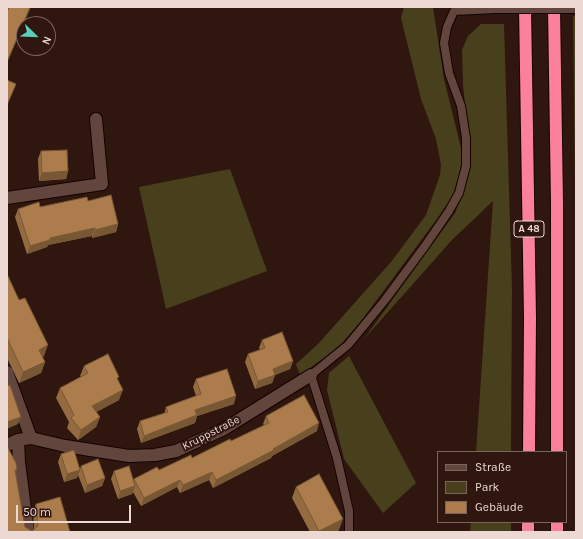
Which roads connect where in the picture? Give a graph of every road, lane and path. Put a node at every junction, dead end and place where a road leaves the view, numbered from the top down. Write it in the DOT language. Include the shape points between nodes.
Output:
graph roads {
  1 [pos="525,7"];
  2 [pos="554,7"];
  3 [pos="451,9"];
  4 [pos="576,9"];
  5 [pos="96,119"];
  6 [pos="7,198"];
  7 [pos="7,372"];
  8 [pos="311,375"];
  9 [pos="31,438"];
  10 [pos="12,442"];
  11 [pos="529,451"];
  12 [pos="557,451"];
  13 [pos="28,532"];
  14 [pos="349,532"];
  1 -- 11 [label="highway, A 48" via="530,318"];
  2 -- 12 [label="highway, A 48"];
  3 -- 4 [label="lane, bridge"];
  3 -- 8 [label="lane" via="444,43 450,73 461,106 466,138 466,166 459,193 425,246 385,300 348,345"];
  5 -- 6 [label="street" via="102,184"];
  7 -- 9 [label="street"];
  8 -- 9 [label="street, Kruppstraße" via="224,429 176,451 129,456"];
  8 -- 14 [label="lane" via="337,458 348,511"];
  9 -- 10 [label="street, Kruppstraße"];
  10 -- 13 [label="street"];
}
